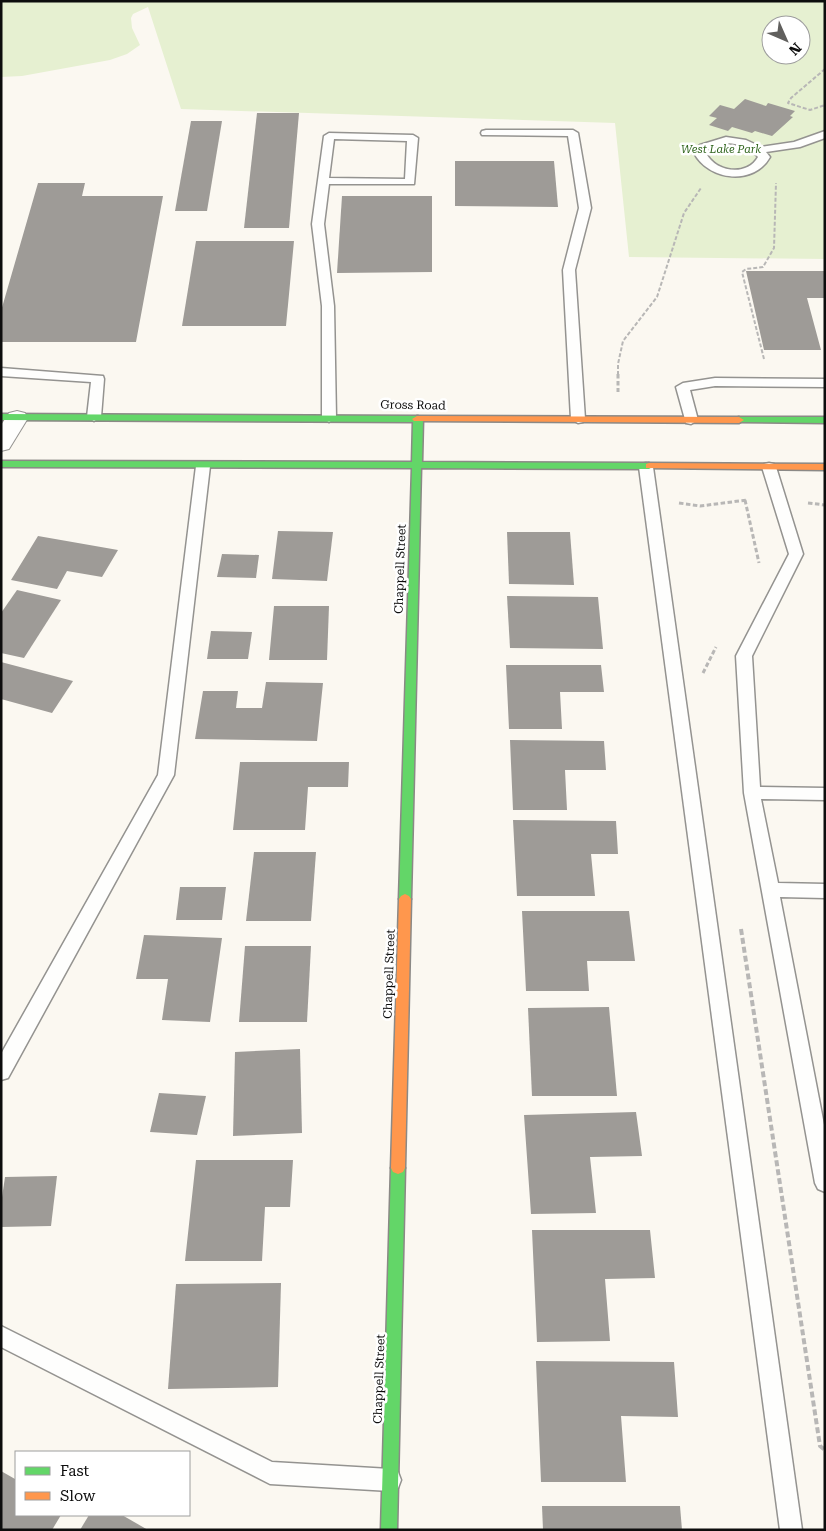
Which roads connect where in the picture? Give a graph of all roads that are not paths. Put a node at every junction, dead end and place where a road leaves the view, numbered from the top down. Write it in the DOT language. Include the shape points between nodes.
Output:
graph roads {
  1 [pos="486,132"];
  2 [pos="825,134"];
  3 [pos="761,155"];
  4 [pos="323,181"];
  5 [pos="1,372"];
  6 [pos="825,383"];
  7 [pos="94,417"];
  8 [pos="9,418"];
  9 [pos="329,418"];
  10 [pos="418,419"];
  11 [pos="578,419"];
  12 [pos="691,420"];
  13 [pos="825,420"];
  14 [pos="1,444"];
  15 [pos="1,464"];
  16 [pos="203,466"];
  17 [pos="416,467"];
  18 [pos="646,467"];
  19 [pos="769,468"];
  20 [pos="825,468"];
  21 [pos="752,793"];
  22 [pos="825,794"];
  23 [pos="770,890"];
  24 [pos="825,891"];
  25 [pos="1,1072"];
  26 [pos="825,1183"];
  27 [pos="1,1336"];
  28 [pos="390,1480"];
  29 [pos="389,1530"];
  30 [pos="790,1530"];
  1 -- 11 [label="lane" via="573,133 585,208 569,270"];
  2 -- 3 [label="lane"];
  3 -- 3 [label="lane" via="739,141 726,140 714,142 700,153 708,166 732,173 756,169 762,163"];
  4 -- 4 [label="lane" via="329,136 413,138 410,182"];
  4 -- 9 [label="lane" via="318,224 328,306"];
  5 -- 7 [label="lane" via="98,379"];
  6 -- 12 [label="lane" via="715,382 683,387"];
  7 -- 8 [label="main road, Gross Road"];
  7 -- 9 [label="main road, Gross Road"];
  8 -- 14 [label="street"];
  9 -- 10 [label="main road, Gross Road"];
  10 -- 11 [label="main road, Gross Road"];
  10 -- 17 [label="main road, Chappell Street"];
  11 -- 12 [label="main road, Gross Road"];
  12 -- 13 [label="main road, Gross Road"];
  15 -- 16 [label="main road"];
  16 -- 17 [label="main road"];
  16 -- 25 [label="lane" via="166,775"];
  17 -- 18 [label="main road"];
  17 -- 28 [label="main road, Chappell Street"];
  18 -- 19 [label="main road"];
  18 -- 30 [label="lane"];
  19 -- 20 [label="main road"];
  19 -- 21 [label="lane" via="796,554 744,656"];
  21 -- 22 [label="lane"];
  21 -- 23 [label="lane"];
  23 -- 24 [label="lane"];
  23 -- 26 [label="lane"];
  27 -- 28 [label="lane" via="270,1472"];
  28 -- 29 [label="main road, Chappell Street"];
}
